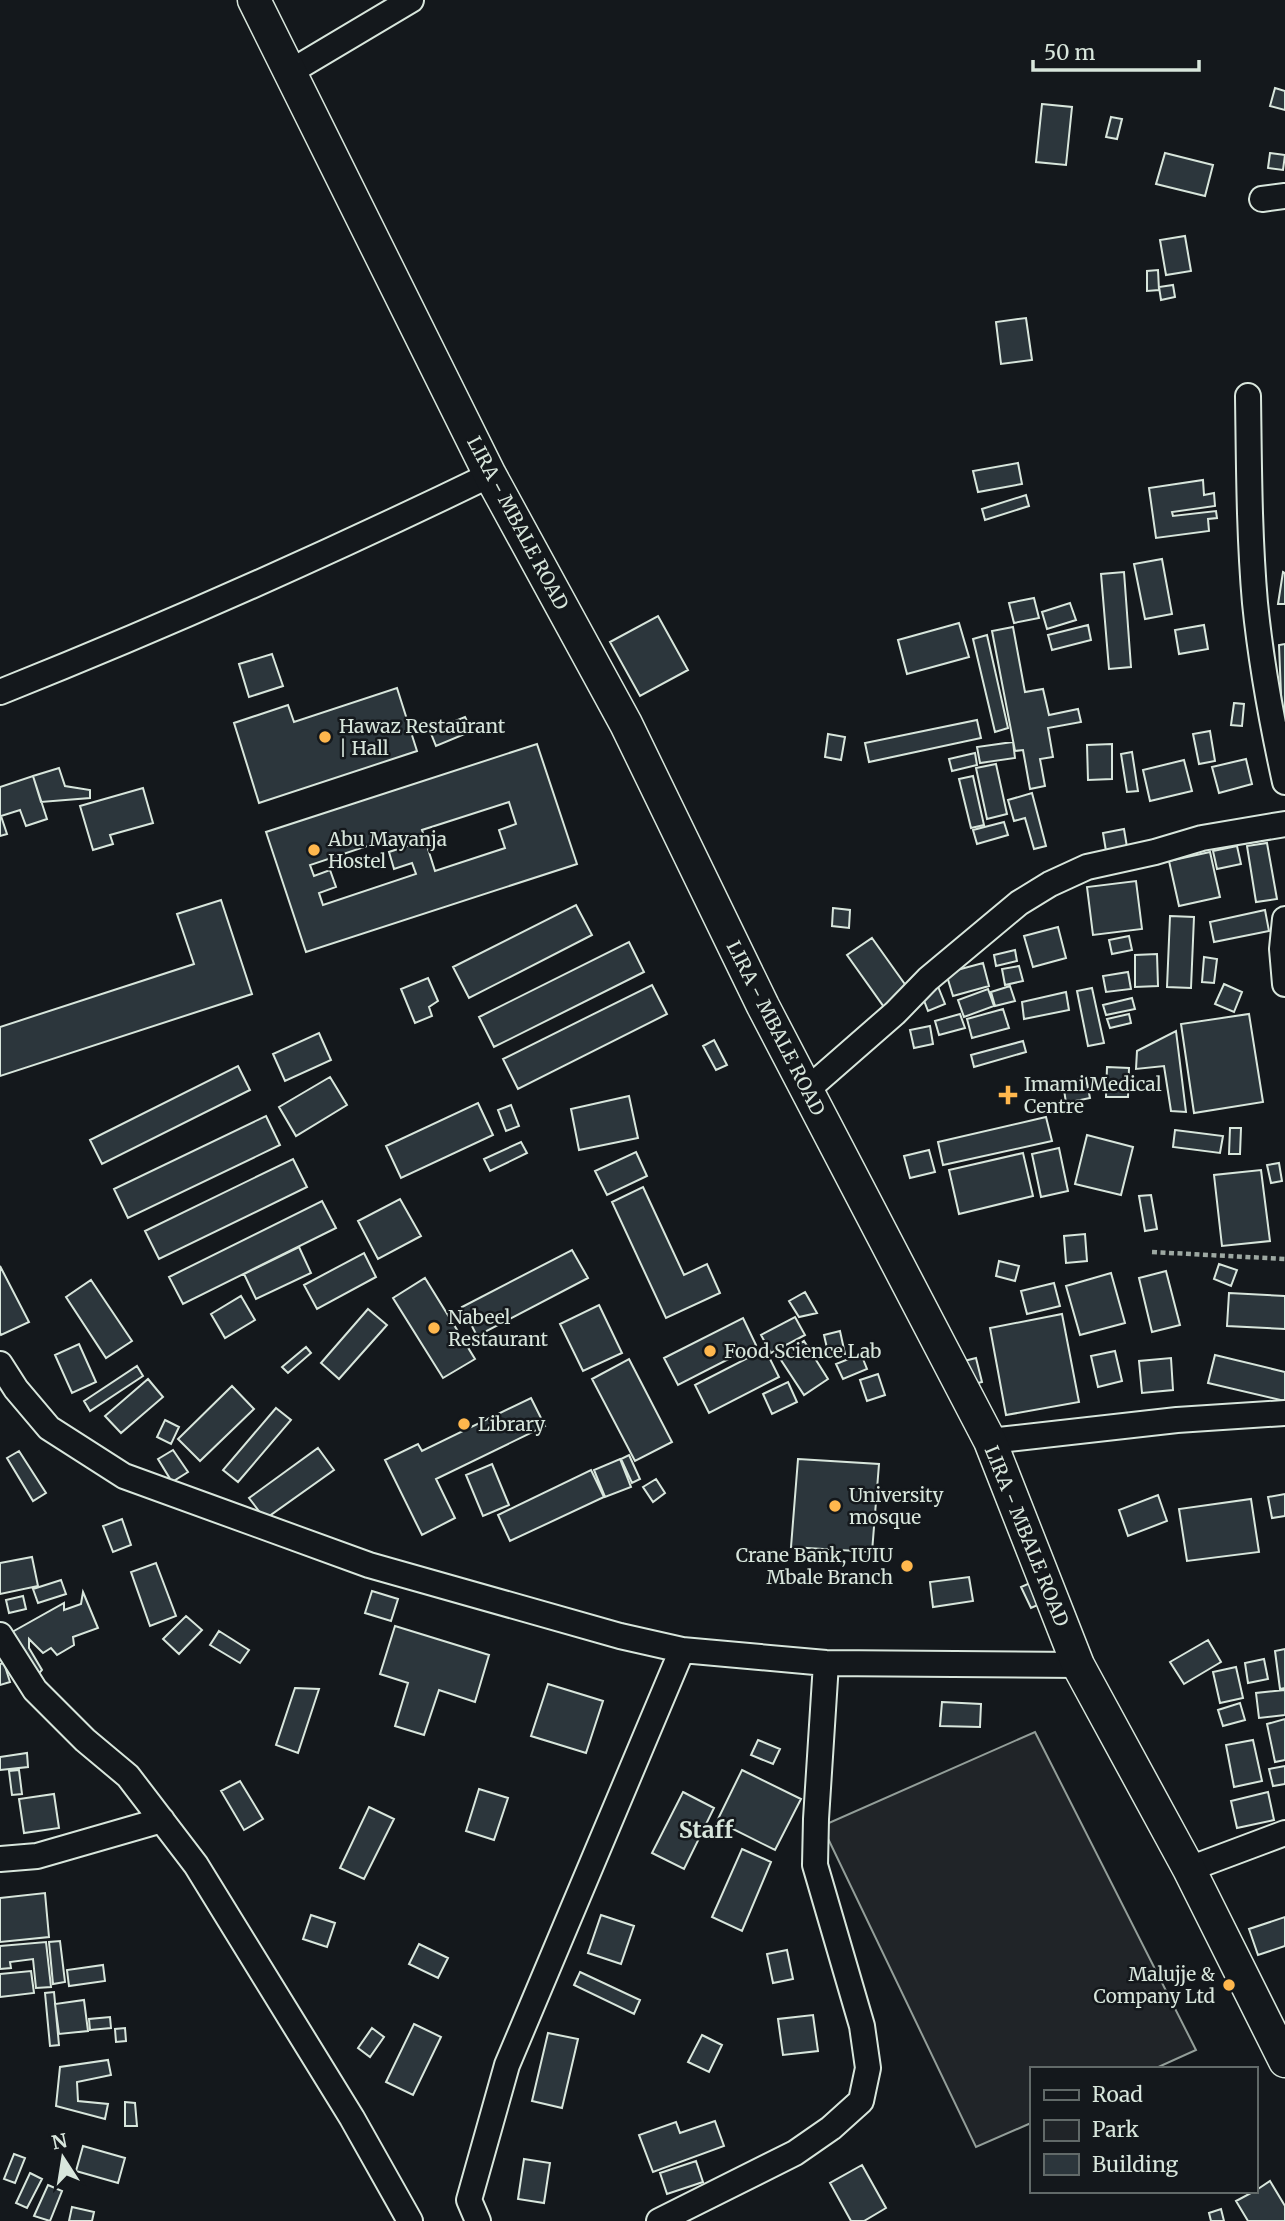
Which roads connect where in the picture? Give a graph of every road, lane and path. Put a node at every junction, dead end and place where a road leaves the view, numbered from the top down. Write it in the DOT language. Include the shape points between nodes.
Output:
graph roads {
  1 [pos="254,0"];
  2 [pos="411,0"];
  3 [pos="290,72"];
  4 [pos="1248,396"];
  5 [pos="490,475"];
  6 [pos="0,692"];
  7 [pos="1285,782"];
  8 [pos="1285,824"];
  9 [pos="1285,919"];
  10 [pos="1285,984"];
  11 [pos="808,1089"];
  12 [pos="1152,1252"];
  13 [pos="1285,1259"];
  14 [pos="0,1364"];
  15 [pos="1285,1413"];
  16 [pos="990,1441"];
  17 [pos="0,1635"];
  18 [pos="682,1650"];
  19 [pos="826,1663"];
  20 [pos="1078,1665"];
  21 [pos="162,1820"];
  22 [pos="1285,1833"];
  23 [pos="0,1859"];
  24 [pos="1189,1869"];
  25 [pos="1285,2061"];
  26 [pos="411,2221"];
  27 [pos="478,2221"];
  28 [pos="659,2221"];
  1 -- 3 [label="main road, LIRA - MBALE ROAD"];
  2 -- 3 [label="street"];
  3 -- 5 [label="main road, LIRA - MBALE ROAD"];
  4 -- 7 [label="street" via="1255,604"];
  5 -- 6 [label="street" via="125,642"];
  5 -- 11 [label="main road, LIRA - MBALE ROAD" via="626,724"];
  8 -- 11 [label="street" via="1202,838 1087,867 1050,884 1019,903 928,979"];
  9 -- 10 [label="street"];
  11 -- 16 [label="main road, LIRA - MBALE ROAD"];
  12 -- 13 [label="path"];
  14 -- 18 [label="street" via="49,1429 124,1476 369,1565"];
  15 -- 16 [label="street"];
  16 -- 20 [label="main road, LIRA - MBALE ROAD"];
  17 -- 21 [label="street" via="35,1690 128,1776"];
  18 -- 19 [label="street"];
  18 -- 27 [label="street" via="507,2065 469,2200"];
  19 -- 20 [label="street"];
  19 -- 28 [label="street" via="815,1865 862,2026 868,2068 861,2101 795,2153"];
  20 -- 24 [label="main road, LIRA - MBALE ROAD"];
  21 -- 23 [label="street" via="37,1856"];
  21 -- 26 [label="street" via="202,1874"];
  22 -- 24 [label="street"];
  24 -- 25 [label="main road, LIRA - MBALE ROAD"];
}
